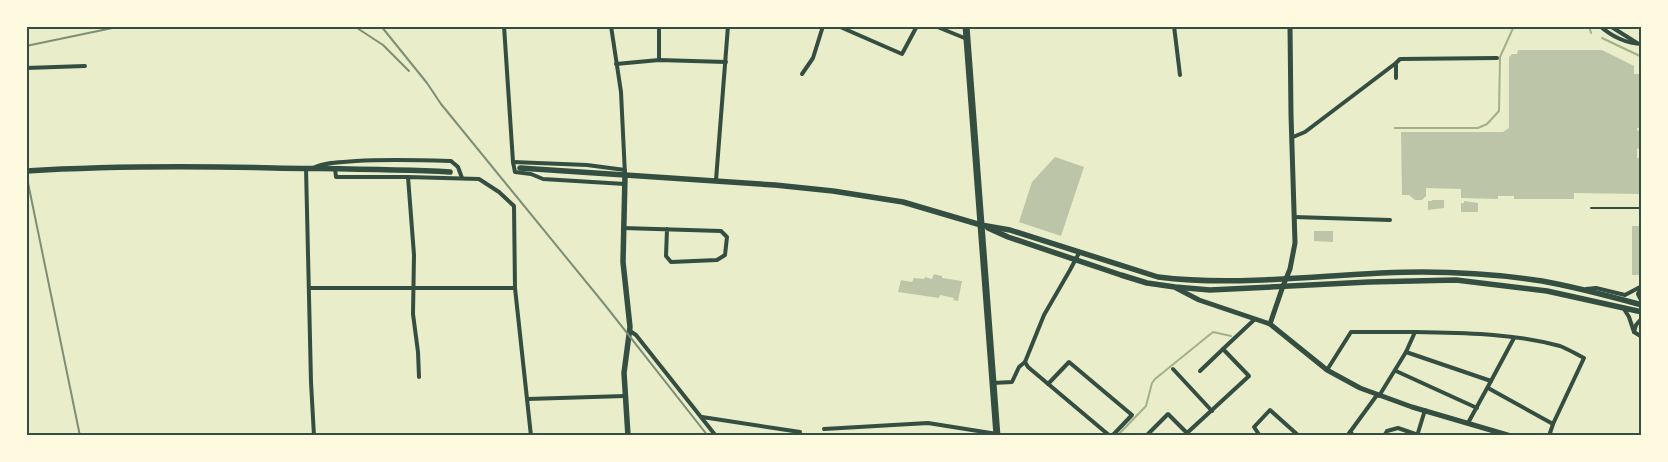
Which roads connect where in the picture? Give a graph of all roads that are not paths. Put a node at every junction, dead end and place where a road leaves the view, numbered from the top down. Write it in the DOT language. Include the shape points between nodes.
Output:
graph roads {
  1 [pos="504,26"];
  2 [pos="611,26"];
  3 [pos="660,26"];
  4 [pos="728,26"];
  5 [pos="815,26"];
  6 [pos="838,26"];
  7 [pos="917,26"];
  8 [pos="934,26"];
  9 [pos="966,26"];
  10 [pos="1174,26"];
  11 [pos="1290,26"];
  12 [pos="1600,26"];
  13 [pos="1610,26"];
  14 [pos="822,27"];
  15 [pos="967,40"];
  16 [pos="1640,44"];
  17 [pos="1497,58"];
  18 [pos="659,60"];
  19 [pos="726,62"];
  20 [pos="1396,63"];
  21 [pos="616,64"];
  22 [pos="85,66"];
  23 [pos="26,68"];
  24 [pos="802,74"];
  25 [pos="1180,75"];
  26 [pos="1396,78"];
  27 [pos="1293,137"];
  28 [pos="513,162"];
  29 [pos="309,168"];
  30 [pos="335,168"];
  31 [pos="520,168"];
  32 [pos="26,171"];
  33 [pos="450,172"];
  34 [pos="625,173"];
  35 [pos="408,177"];
  36 [pos="462,178"];
  37 [pos="716,180"];
  38 [pos="625,184"];
  39 [pos="1591,208"];
  40 [pos="1642,208"];
  41 [pos="1294,217"];
  42 [pos="1390,220"];
  43 [pos="982,224"];
  44 [pos="622,228"];
  45 [pos="667,229"];
  46 [pos="1079,253"];
  47 [pos="1075,260"];
  48 [pos="1287,278"];
  49 [pos="1283,286"];
  50 [pos="1642,286"];
  51 [pos="1175,287"];
  52 [pos="309,288"];
  53 [pos="413,288"];
  54 [pos="515,288"];
  55 [pos="1583,290"];
  56 [pos="1642,303"];
  57 [pos="1622,307"];
  58 [pos="1642,312"];
  59 [pos="1642,318"];
  60 [pos="1255,319"];
  61 [pos="1270,324"];
  62 [pos="630,331"];
  63 [pos="1415,332"];
  64 [pos="1634,332"];
  65 [pos="1642,337"];
  66 [pos="1514,338"];
  67 [pos="1223,349"];
  68 [pos="1406,352"];
  69 [pos="1025,362"];
  70 [pos="1173,369"];
  71 [pos="1327,370"];
  72 [pos="1200,371"];
  73 [pos="1396,371"];
  74 [pos="419,377"];
  75 [pos="1491,381"];
  76 [pos="993,383"];
  77 [pos="1048,384"];
  78 [pos="1488,388"];
  79 [pos="1378,395"];
  80 [pos="625,396"];
  81 [pos="527,399"];
  82 [pos="1477,408"];
  83 [pos="1426,410"];
  84 [pos="1212,411"];
  85 [pos="702,417"];
  86 [pos="1468,423"];
  87 [pos="1553,424"];
  88 [pos="824,428"];
  89 [pos="800,432"];
  90 [pos="1189,434"];
  91 [pos="997,435"];
  92 [pos="1350,435"];
  93 [pos="1418,435"];
  94 [pos="314,436"];
  95 [pos="531,436"];
  96 [pos="628,436"];
  97 [pos="716,436"];
  98 [pos="1111,436"];
  99 [pos="1146,436"];
  100 [pos="1260,436"];
  101 [pos="1299,436"];
  102 [pos="1384,436"];
  103 [pos="1511,436"];
  104 [pos="1548,436"];
  1 -- 28 [label="street"];
  2 -- 21 [label="street"];
  3 -- 18 [label="street"];
  4 -- 19 [label="street"];
  5 -- 14 [label="street"];
  6 -- 7 [label="street" via="902,54"];
  8 -- 15 [label="street"];
  9 -- 15 [label="highway"];
  10 -- 25 [label="street"];
  11 -- 27 [label="street"];
  12 -- 16 [label="street" via="1632,44"];
  13 -- 16 [label="street"];
  14 -- 24 [label="street" via="813,58"];
  15 -- 43 [label="highway"];
  17 -- 20 [label="street" via="1400,59"];
  18 -- 19 [label="street"];
  18 -- 21 [label="street"];
  19 -- 37 [label="street"];
  20 -- 26 [label="street"];
  20 -- 27 [label="street" via="1305,132"];
  21 -- 34 [label="street" via="624,114"];
  22 -- 23 [label="street"];
  27 -- 41 [label="street"];
  28 -- 34 [label="street" via="587,165"];
  28 -- 38 [label="street" via="515,172 543,179"];
  29 -- 30 [label="main road"];
  29 -- 32 [label="main road" via="94,167"];
  29 -- 36 [label="street" via="387,159 451,161 458,166"];
  29 -- 52 [label="street"];
  30 -- 33 [label="main road"];
  30 -- 35 [label="street" via="336,178"];
  31 -- 34 [label="main road"];
  34 -- 37 [label="main road"];
  34 -- 38 [label="main road"];
  35 -- 36 [label="street"];
  35 -- 53 [label="street"];
  36 -- 54 [label="street" via="484,181 514,206"];
  37 -- 43 [label="main road" via="832,191 903,202"];
  38 -- 44 [label="main road"];
  39 -- 40 [label="lane"];
  41 -- 42 [label="street"];
  41 -- 48 [label="street" via="1295,243"];
  43 -- 46 [label="main road"];
  43 -- 47 [label="main road" via="1008,237"];
  43 -- 76 [label="highway"];
  44 -- 45 [label="street"];
  44 -- 62 [label="main road"];
  45 -- 45 [label="street" via="721,231 727,237 725,255 717,260 671,262 666,256"];
  46 -- 47 [label="street"];
  46 -- 48 [label="main road" via="1172,278 1235,282"];
  47 -- 51 [label="main road" via="1147,283"];
  47 -- 69 [label="street" via="1044,315"];
  48 -- 49 [label="street"];
  48 -- 55 [label="main road" via="1456,273 1543,282"];
  49 -- 51 [label="main road" via="1210,290"];
  49 -- 57 [label="main road" via="1456,280 1547,291"];
  49 -- 61 [label="street"];
  50 -- 55 [label="street" via="1625,295 1596,288"];
  50 -- 56 [label="street" via="1638,294"];
  51 -- 60 [label="street" via="1199,300"];
  52 -- 53 [label="street"];
  52 -- 94 [label="street"];
  53 -- 54 [label="street"];
  53 -- 74 [label="street"];
  54 -- 81 [label="street"];
  55 -- 56 [label="main road"];
  57 -- 58 [label="main road"];
  57 -- 64 [label="street"];
  59 -- 64 [label="street"];
  60 -- 61 [label="street"];
  60 -- 67 [label="street"];
  61 -- 71 [label="street"];
  62 -- 80 [label="main road" via="624,373"];
  62 -- 85 [label="street"];
  63 -- 66 [label="street" via="1477,333"];
  63 -- 68 [label="street"];
  63 -- 71 [label="street" via="1351,332"];
  64 -- 65 [label="street"];
  66 -- 75 [label="street"];
  66 -- 87 [label="street" via="1561,347 1584,358"];
  67 -- 72 [label="street"];
  67 -- 84 [label="street" via="1249,376"];
  68 -- 73 [label="street"];
  68 -- 75 [label="street"];
  69 -- 76 [label="street" via="1012,382"];
  69 -- 77 [label="street"];
  70 -- 84 [label="street"];
  71 -- 79 [label="street"];
  73 -- 79 [label="street"];
  73 -- 82 [label="street"];
  75 -- 78 [label="street"];
  76 -- 91 [label="highway"];
  77 -- 98 [label="street"];
  77 -- 98 [label="street" via="1069,362 1132,415"];
  78 -- 82 [label="street"];
  78 -- 87 [label="street"];
  79 -- 83 [label="street"];
  79 -- 92 [label="street"];
  80 -- 81 [label="street"];
  80 -- 96 [label="main road"];
  81 -- 95 [label="street"];
  82 -- 86 [label="street"];
  83 -- 86 [label="street"];
  83 -- 93 [label="street"];
  84 -- 90 [label="street"];
  85 -- 89 [label="street"];
  85 -- 97 [label="street"];
  86 -- 103 [label="street"];
  87 -- 104 [label="street"];
  88 -- 91 [label="street" via="928,423"];
  90 -- 99 [label="street" via="1168,414"];
  93 -- 102 [label="street" via="1398,428 1387,431"];
  100 -- 101 [label="street" via="1254,428 1270,410"];
}
